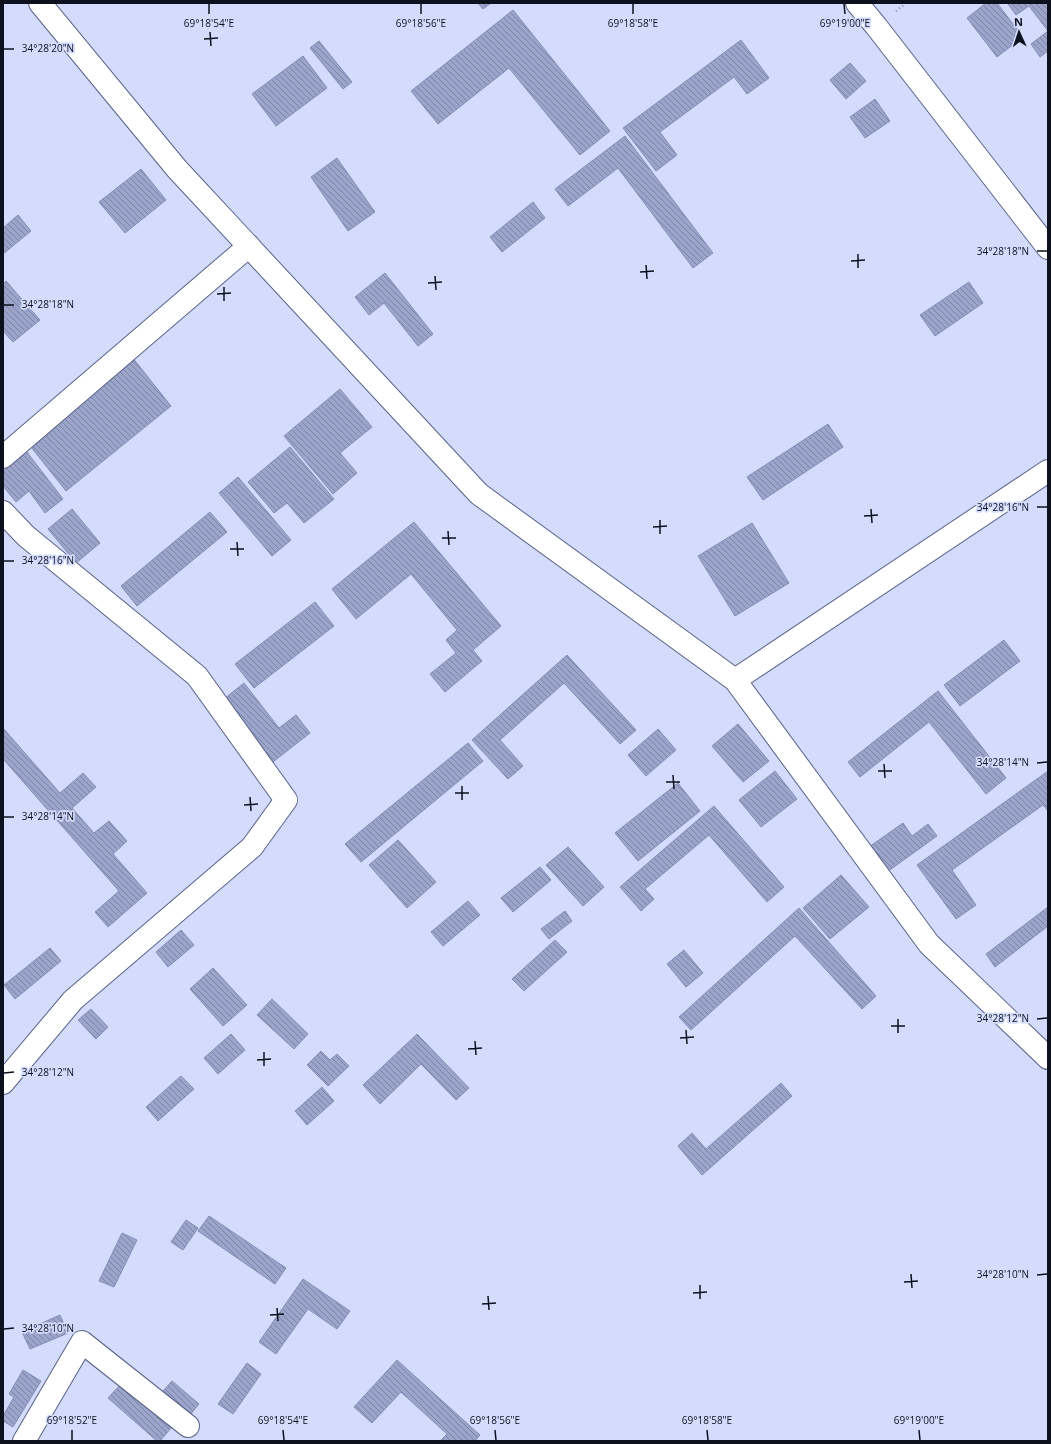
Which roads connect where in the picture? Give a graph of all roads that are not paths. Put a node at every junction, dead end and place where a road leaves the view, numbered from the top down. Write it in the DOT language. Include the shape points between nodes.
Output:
graph roads {
  1 [pos="40,3"];
  2 [pos="857,3"];
  3 [pos="249,246"];
  4 [pos="1048,248"];
  5 [pos="3,457"];
  6 [pos="1048,471"];
  7 [pos="3,512"];
  8 [pos="735,680"];
  9 [pos="1048,1058"];
  10 [pos="3,1083"];
  11 [pos="188,1426"];
  12 [pos="24,1441"];
  1 -- 3 [label="street" via="177,170"];
  2 -- 4 [label="street"];
  3 -- 5 [label="street"];
  3 -- 8 [label="street" via="479,494"];
  6 -- 8 [label="street"];
  7 -- 10 [label="street" via="26,536 197,676 286,800 252,847 72,1000"];
  8 -- 9 [label="street" via="929,944"];
  11 -- 12 [label="street" via="82,1342"];
}
